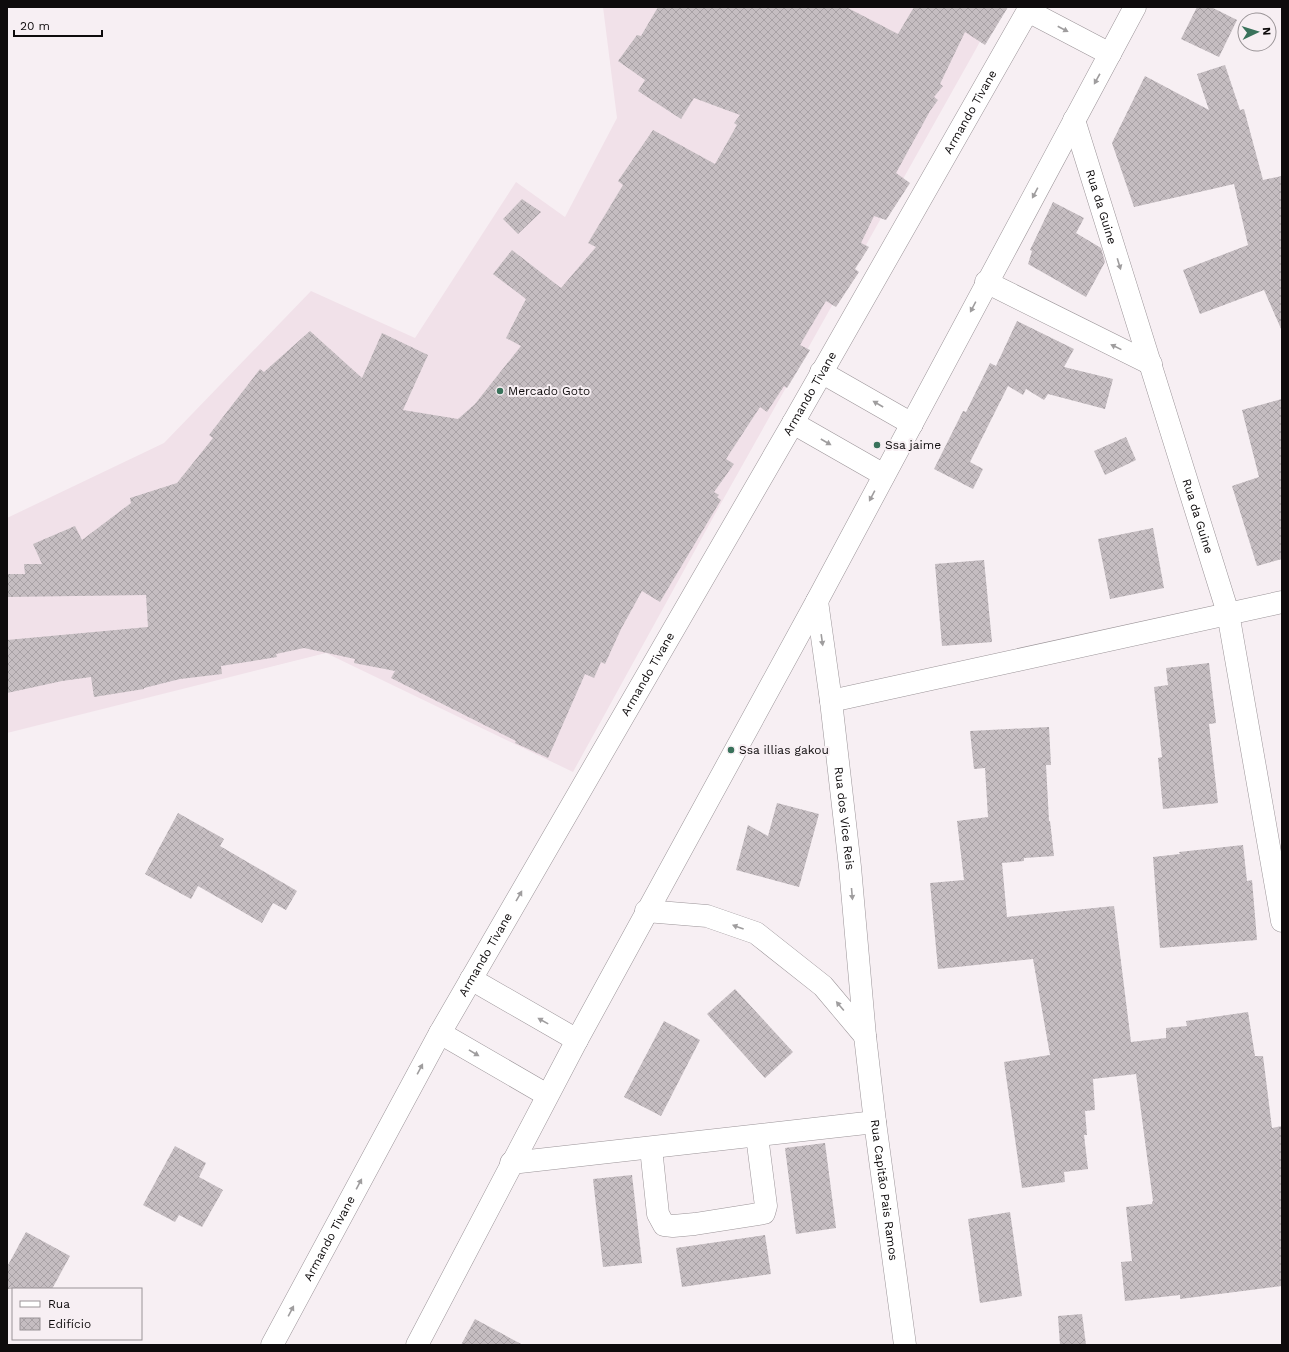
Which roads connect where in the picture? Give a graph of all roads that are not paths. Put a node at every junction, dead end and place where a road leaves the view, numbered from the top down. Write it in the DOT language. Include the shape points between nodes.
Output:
graph roads {
  1 [pos="1135,7"];
  2 [pos="1029,9"];
  3 [pos="1110,54"];
  4 [pos="1074,120"];
  5 [pos="986,282"];
  6 [pos="1150,364"];
  7 [pos="821,372"];
  8 [pos="793,423"];
  9 [pos="912,424"];
  10 [pos="884,475"];
  11 [pos="817,601"];
  12 [pos="1282,602"];
  13 [pos="1228,614"];
  14 [pos="831,701"];
  15 [pos="646,911"];
  16 [pos="1282,921"];
  17 [pos="471,979"];
  18 [pos="440,1033"];
  19 [pos="865,1036"];
  20 [pos="577,1040"];
  21 [pos="547,1095"];
  22 [pos="875,1122"];
  23 [pos="757,1136"];
  24 [pos="651,1148"];
  25 [pos="511,1163"];
  26 [pos="272,1345"];
  27 [pos="417,1345"];
  28 [pos="905,1345"];
  1 -- 3 [label="street"];
  2 -- 3 [label="street, one-way"];
  2 -- 7 [label="street, Armando Tivane"];
  3 -- 4 [label="street, one-way"];
  4 -- 5 [label="street, one-way"];
  4 -- 6 [label="street, Rua da Guine, one-way"];
  6 -- 5 [label="street, one-way"];
  5 -- 9 [label="street, one-way"];
  6 -- 13 [label="street, Rua da Guine"];
  7 -- 8 [label="street, Armando Tivane"];
  9 -- 7 [label="street, one-way"];
  8 -- 10 [label="street, one-way"];
  17 -- 8 [label="street, Armando Tivane, one-way"];
  9 -- 10 [label="street"];
  10 -- 11 [label="street, one-way"];
  11 -- 14 [label="street, Rua dos Vice Reis, one-way"];
  11 -- 15 [label="street"];
  12 -- 13 [label="street"];
  13 -- 14 [label="street"];
  13 -- 16 [label="street, Rua da Guine"];
  14 -- 19 [label="street, Rua dos Vice Reis, one-way" via="850,867"];
  19 -- 15 [label="street, one-way" via="823,986 756,933 707,916"];
  15 -- 20 [label="street"];
  17 -- 18 [label="street, Armando Tivane"];
  20 -- 17 [label="street, one-way"];
  18 -- 21 [label="street, one-way"];
  26 -- 18 [label="street, Armando Tivane, one-way"];
  19 -- 22 [label="street, Rua Capitão Pais Ramos"];
  20 -- 21 [label="street"];
  21 -- 25 [label="street"];
  22 -- 23 [label="street"];
  22 -- 28 [label="street, Rua Capitão Pais Ramos"];
  23 -- 24 [label="street"];
  23 -- 24 [label="street" via="766,1206 764,1213 673,1226 664,1225 658,1214"];
  24 -- 25 [label="street"];
  25 -- 27 [label="street"];
}
